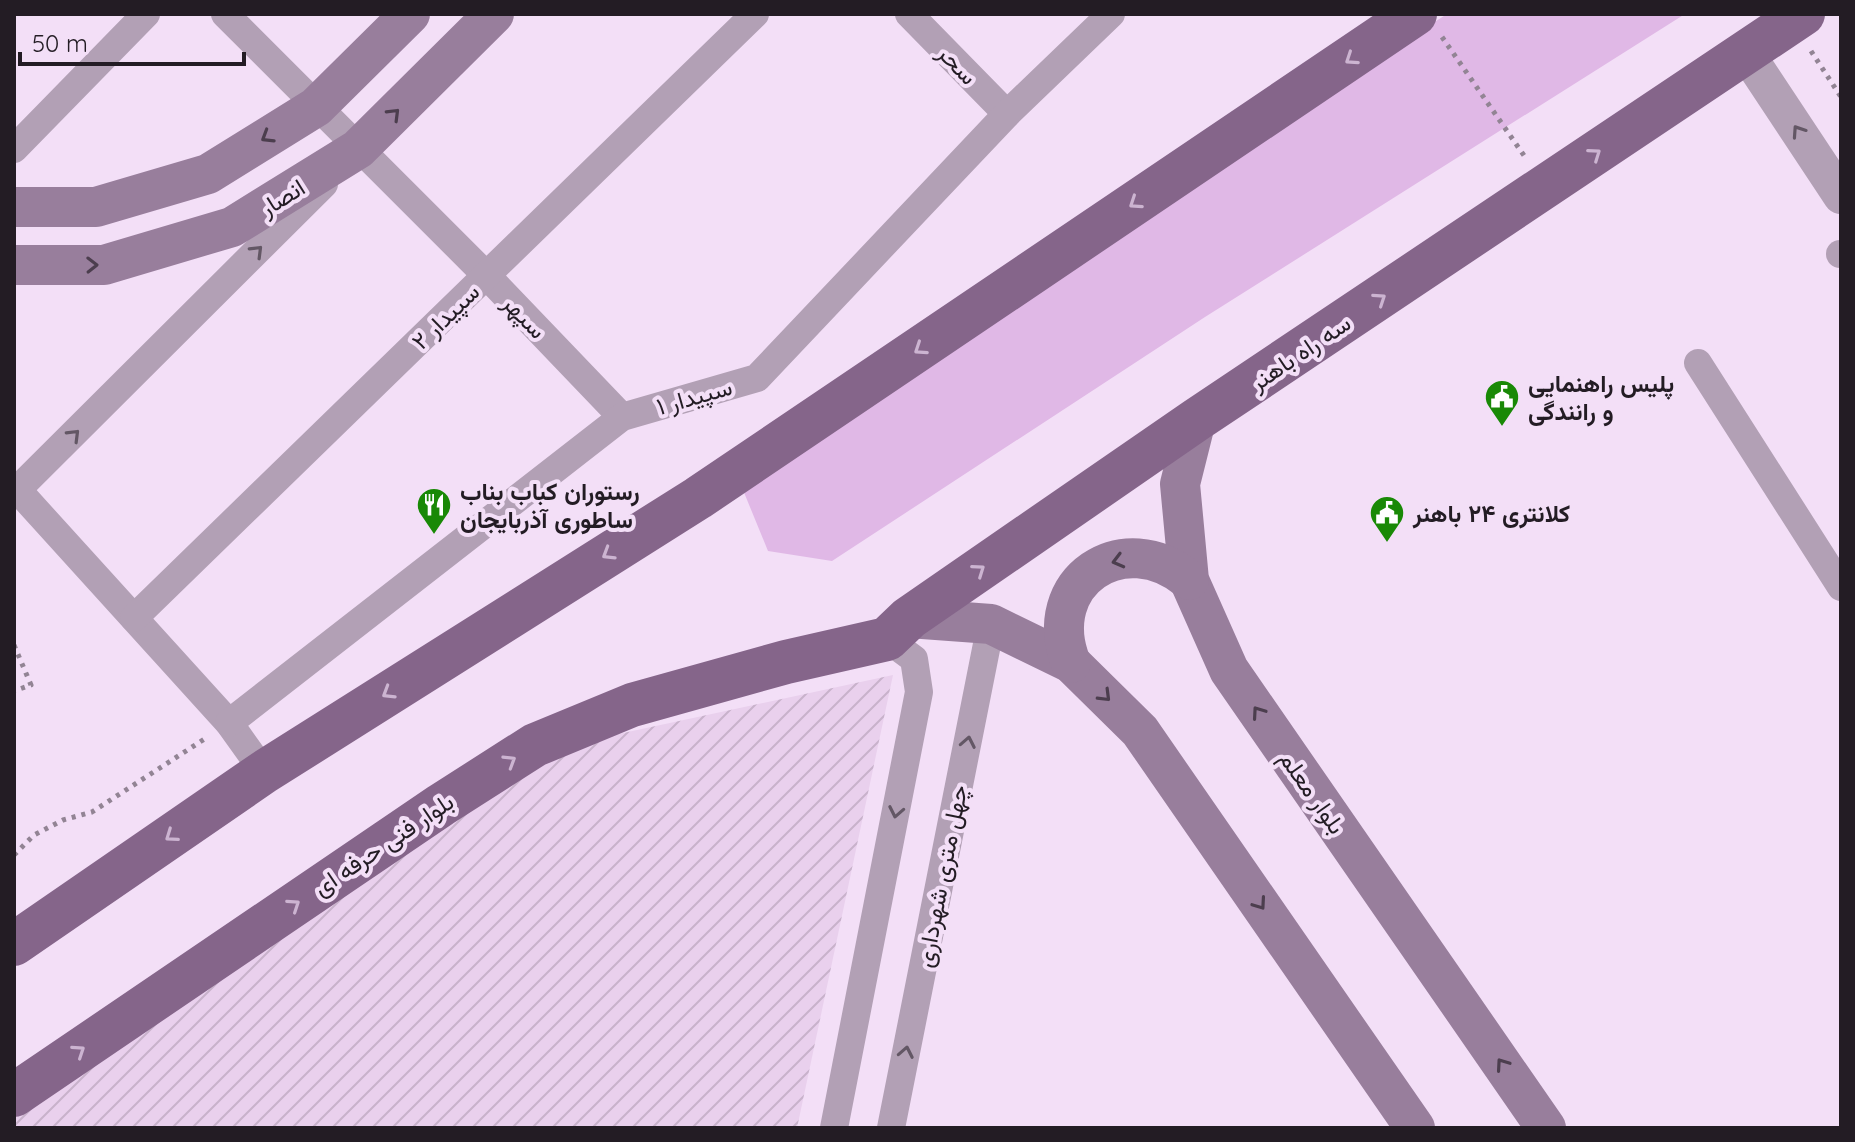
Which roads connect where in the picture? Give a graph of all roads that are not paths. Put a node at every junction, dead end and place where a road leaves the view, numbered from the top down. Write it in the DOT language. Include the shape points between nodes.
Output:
graph roads {
  1 [pos="146,14"];
  2 [pos="225,14"];
  3 [pos="410,14"];
  4 [pos="494,14"];
  5 [pos="755,14"];
  6 [pos="909,14"];
  7 [pos="1111,14"];
  8 [pos="1797,18"];
  9 [pos="1425,20"];
  10 [pos="1745,51"];
  11 [pos="316,107"];
  12 [pos="1007,114"];
  13 [pos="14,149"];
  14 [pos="358,149"];
  15 [pos="1841,196"];
  16 [pos="14,207"];
  17 [pos="14,265"];
  18 [pos="486,275"];
  19 [pos="1698,363"];
  20 [pos="622,417"];
  21 [pos="1196,420"];
  22 [pos="16,490"];
  23 [pos="1189,580"];
  24 [pos="1841,587"];
  25 [pos="134,618"];
  26 [pos="991,624"];
  27 [pos="898,628"];
  28 [pos="786,662"];
  29 [pos="1071,663"];
  30 [pos="229,723"];
  31 [pos="264,772"];
  32 [pos="14,944"];
  33 [pos="14,1095"];
  34 [pos="834,1128"];
  35 [pos="891,1128"];
  36 [pos="1415,1128"];
  37 [pos="1546,1128"];
  1 -- 13 [label="street"];
  2 -- 11 [label="street"];
  3 -- 11 [label="main road"];
  14 -- 4 [label="main road, انصار, one-way"];
  5 -- 18 [label="street, سپیدار ۲"];
  6 -- 12 [label="street, سحر"];
  7 -- 12 [label="street, سپیدار ۱"];
  8 -- 10 [label="main road, سه راه باهنر"];
  9 -- 31 [label="main road, one-way" via="698,498"];
  15 -- 10 [label="street, one-way"];
  21 -- 10 [label="main road, سه راه باهنر, one-way"];
  11 -- 14 [label="street, سپهر"];
  11 -- 16 [label="main road, one-way" via="208,174 96,207"];
  12 -- 20 [label="street, سپیدار ۱" via="757,378"];
  17 -- 14 [label="main road, انصار, one-way" via="104,265 232,227"];
  14 -- 18 [label="street, سپهر"];
  22 -- 14 [label="street, one-way"];
  18 -- 20 [label="street, سپهر"];
  18 -- 25 [label="street, سپیدار ۲"];
  19 -- 24 [label="street"];
  20 -- 30 [label="street, سپیدار ۱"];
  21 -- 23 [label="main road, بلوار معلم" via="1180,484"];
  27 -- 21 [label="main road, سه راه باهنر, one-way"];
  22 -- 25 [label="street"];
  23 -- 29 [label="main road, one-way" via="1161,561 1145,558 1128,557 1097,568 1068,603 1063,633"];
  37 -- 23 [label="main road, بلوار معلم, one-way" via="1229,670"];
  25 -- 30 [label="street"];
  26 -- 27 [label="main road"];
  26 -- 29 [label="main road"];
  35 -- 26 [label="street, چهل متری شهرداری, one-way"];
  27 -- 28 [label="main road, سه راه باهنر"];
  27 -- 34 [label="street, one-way" via="914,659 919,692"];
  33 -- 28 [label="main road, بلوار فنی حرفه ای, one-way" via="535,745 632,705"];
  29 -- 36 [label="main road, one-way" via="1140,731"];
  30 -- 31 [label="street"];
  31 -- 32 [label="main road, one-way"];
}
